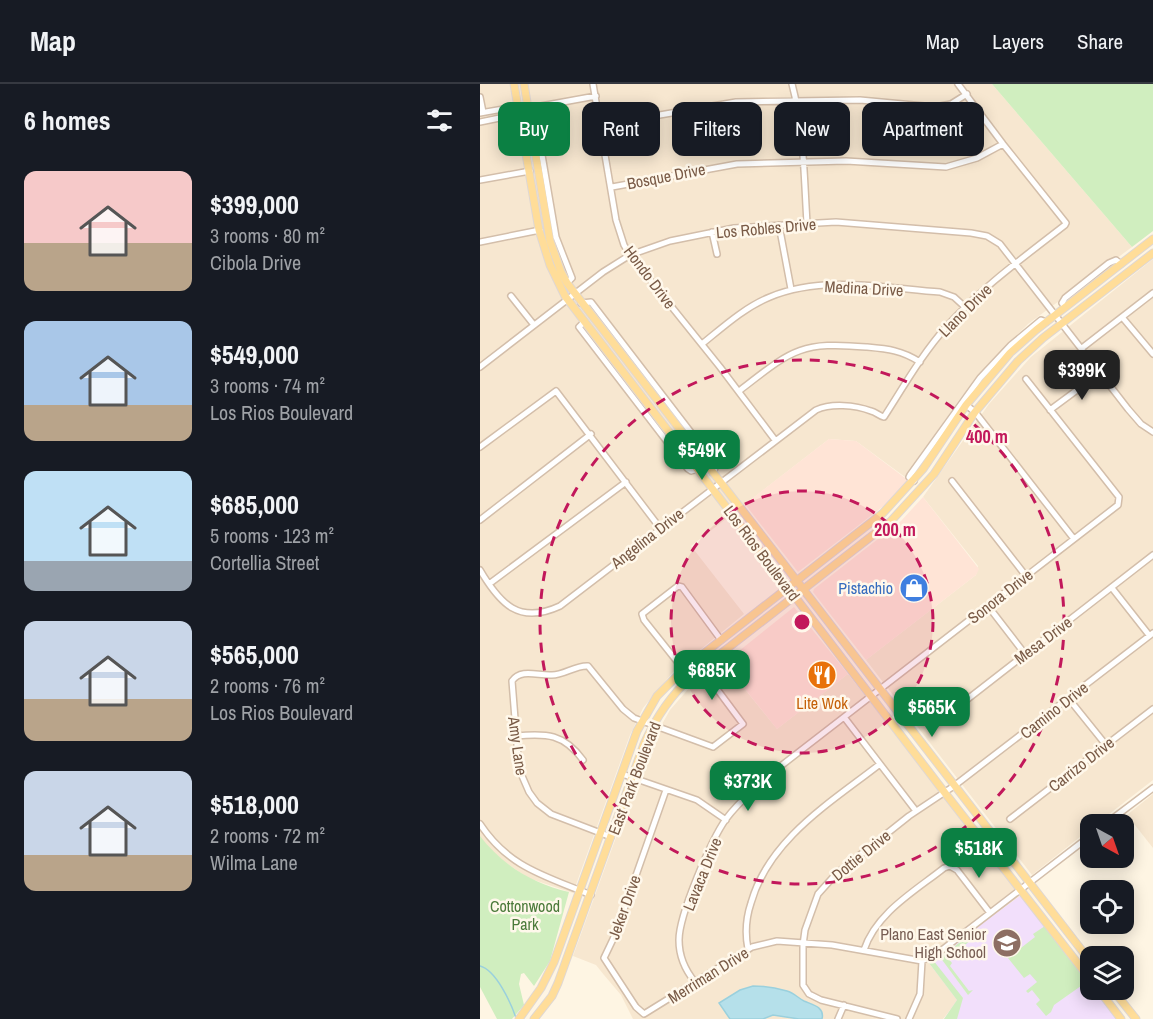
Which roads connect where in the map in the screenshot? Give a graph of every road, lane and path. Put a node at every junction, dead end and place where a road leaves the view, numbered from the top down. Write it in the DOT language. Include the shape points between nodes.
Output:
graph roads {
  1 [pos="514,84"];
  2 [pos="524,84"];
  3 [pos="593,84"];
  4 [pos="792,84"];
  5 [pos="958,84"];
  6 [pos="967,94"];
  7 [pos="596,96"];
  8 [pos="480,97"];
  9 [pos="797,101"];
  10 [pos="517,102"];
  11 [pos="527,102"];
  12 [pos="562,102"];
  13 [pos="597,102"];
  14 [pos="498,110"];
  15 [pos="482,113"];
  16 [pos="660,115"];
  17 [pos="498,118"];
  18 [pos="480,122"];
  19 [pos="1003,144"];
  20 [pos="527,156"];
  21 [pos="536,156"];
  22 [pos="542,156"];
  23 [pos="606,156"];
  24 [pos="804,161"];
  25 [pos="538,170"];
  26 [pos="529,171"];
  27 [pos="480,180"];
  28 [pos="612,187"];
  29 [pos="807,223"];
  30 [pos="779,225"];
  31 [pos="548,228"];
  32 [pos="538,230"];
  33 [pos="712,232"];
  34 [pos="1153,239"];
  35 [pos="480,242"];
  36 [pos="1153,253"];
  37 [pos="717,254"];
  38 [pos="630,255"];
  39 [pos="1016,263"];
  40 [pos="567,283"];
  41 [pos="791,289"];
  42 [pos="1153,293"];
  43 [pos="575,294"];
  44 [pos="512,296"];
  45 [pos="568,299"];
  46 [pos="965,307"];
  47 [pos="1056,315"];
  48 [pos="1122,317"];
  49 [pos="1046,322"];
  50 [pos="1062,323"];
  51 [pos="534,325"];
  52 [pos="702,344"];
  53 [pos="1082,348"];
  54 [pos="1153,354"];
  55 [pos="920,362"];
  56 [pos="481,365"];
  57 [pos="1100,373"];
  58 [pos="1026,379"];
  59 [pos="739,391"];
  60 [pos="966,405"];
  61 [pos="1050,410"];
  62 [pos="975,412"];
  63 [pos="884,417"];
  64 [pos="1153,432"];
  65 [pos="591,434"];
  66 [pos="775,440"];
  67 [pos="480,447"];
  68 [pos="914,481"];
  69 [pos="952,481"];
  70 [pos="626,482"];
  71 [pos="720,482"];
  72 [pos="712,488"];
  73 [pos="883,513"];
  74 [pos="480,520"];
  75 [pos="891,521"];
  76 [pos="755,527"];
  77 [pos="660,528"];
  78 [pos="746,532"];
  79 [pos="1074,539"];
  80 [pos="1153,555"];
  81 [pos="480,570"];
  82 [pos="1026,576"];
  83 [pos="797,581"];
  84 [pos="489,584"];
  85 [pos="788,588"];
  86 [pos="1112,588"];
  87 [pos="804,590"];
  88 [pos="795,597"];
  89 [pos="987,606"];
  90 [pos="1151,634"];
  91 [pos="721,640"];
  92 [pos="728,648"];
  93 [pos="848,648"];
  94 [pos="1025,654"];
  95 [pos="840,655"];
  96 [pos="683,669"];
  97 [pos="702,669"];
  98 [pos="879,689"];
  99 [pos="872,696"];
  100 [pos="1069,699"];
  101 [pos="1153,710"];
  102 [pos="844,717"];
  103 [pos="641,722"];
  104 [pos="653,725"];
  105 [pos="933,726"];
  106 [pos="516,736"];
  107 [pos="1106,745"];
  108 [pos="583,760"];
  109 [pos="880,764"];
  110 [pos="621,774"];
  111 [pos="632,778"];
  112 [pos="954,786"];
  113 [pos="1153,788"];
  114 [pos="666,790"];
  115 [pos="945,793"];
  116 [pos="916,812"];
  117 [pos="1119,814"];
  118 [pos="1010,819"];
  119 [pos="726,820"];
  120 [pos="480,824"];
  121 [pos="600,833"];
  122 [pos="611,837"];
  123 [pos="1080,844"];
  124 [pos="1029,883"];
  125 [pos="580,890"];
  126 [pos="1020,890"];
  127 [pos="591,895"];
  128 [pos="990,913"];
  129 [pos="1045,921"];
  130 [pos="1070,936"];
  131 [pos="803,945"];
  132 [pos="1080,948"];
  133 [pos="748,949"];
  134 [pos="864,950"];
  135 [pos="922,961"];
  136 [pos="1080,965"];
  137 [pos="695,982"];
  138 [pos="1107,1000"];
  139 [pos="1121,1000"];
  140 [pos="844,1005"];
  141 [pos="644,1014"];
  142 [pos="536,1017"];
  143 [pos="519,1019"];
  144 [pos="838,1019"];
  145 [pos="897,1019"];
  146 [pos="909,1019"];
  147 [pos="1121,1019"];
  148 [pos="1136,1019"];
  1 -- 10 [label="main road, Los Rios Boulevard"];
  2 -- 11 [label="main road, Los Rios Boulevard"];
  3 -- 7 [label="street, Hondo Drive"];
  4 -- 9 [label="street"];
  5 -- 6 [label="street"];
  6 -- 9 [label="street" via="951,104 935,107 860,100"];
  6 -- 19 [label="street"];
  7 -- 12 [label="street"];
  7 -- 13 [label="street, Hondo Drive"];
  8 -- 15 [label="street"];
  9 -- 16 [label="street" via="736,102"];
  9 -- 24 [label="street"];
  14 -- 15 [label="street"];
  17 -- 18 [label="street"];
  19 -- 24 [label="street, Bosque Drive" via="974,160 946,167"];
  19 -- 39 [label="street, Llano Drive" via="1066,223"];
  20 -- 26 [label="main road, Los Rios Boulevard"];
  21 -- 25 [label="main road, Los Rios Boulevard"];
  22 -- 40 [label="street, Los Rios Boulevard" via="556,237 572,278"];
  23 -- 28 [label="street, Hondo Drive"];
  24 -- 28 [label="street, Bosque Drive" via="720,166"];
  24 -- 29 [label="street"];
  25 -- 26 [label="street"];
  25 -- 31 [label="main road, Los Rios Boulevard"];
  26 -- 27 [label="street"];
  26 -- 32 [label="main road, Los Rios Boulevard"];
  28 -- 38 [label="street, Hondo Drive" via="615,220"];
  29 -- 30 [label="street, Los Robles Drive"];
  29 -- 39 [label="street, Los Robles Drive" via="971,232 994,239"];
  30 -- 33 [label="street, Los Robles Drive"];
  30 -- 41 [label="street"];
  31 -- 32 [label="street"];
  31 -- 40 [label="main road, Los Rios Boulevard"];
  32 -- 35 [label="street"];
  32 -- 45 [label="main road, Los Rios Boulevard"];
  33 -- 37 [label="street"];
  33 -- 38 [label="street, Los Robles Drive"];
  34 -- 47 [label="main road, East Park Boulevard"];
  36 -- 50 [label="main road, East Park Boulevard"];
  38 -- 43 [label="street, Los Robles Drive"];
  38 -- 52 [label="street, Hondo Drive"];
  39 -- 46 [label="street, Llano Drive"];
  39 -- 47 [label="street, Los Robles Drive"];
  40 -- 43 [label="main road, Los Rios Boulevard"];
  41 -- 46 [label="street, Medina Drive" via="825,284 940,292"];
  41 -- 52 [label="street, Medina Drive" via="755,304"];
  42 -- 48 [label="street"];
  43 -- 45 [label="street, Los Robles Drive"];
  43 -- 71 [label="main road, Los Rios Boulevard"];
  44 -- 51 [label="street"];
  45 -- 51 [label="street, Los Robles Drive"];
  45 -- 72 [label="main road, Los Rios Boulevard"];
  46 -- 55 [label="street, Llano Drive"];
  47 -- 49 [label="main road, East Park Boulevard"];
  47 -- 50 [label="street, Los Robles Drive"];
  48 -- 53 [label="street"];
  48 -- 54 [label="street"];
  49 -- 60 [label="main road, East Park Boulevard" via="999,365"];
  49 -- 68 [label="street, East Park Boulevard" via="1041,320 1027,329 980,378 910,475"];
  50 -- 53 [label="street, Los Robles Drive"];
  50 -- 62 [label="main road, East Park Boulevard" via="1018,361"];
  51 -- 56 [label="street, Los Robles Drive"];
  52 -- 59 [label="street, Hondo Drive"];
  53 -- 57 [label="street, Los Robles Drive"];
  55 -- 59 [label="street" via="900,351 834,344 807,347 783,357"];
  55 -- 63 [label="street, Llano Drive"];
  57 -- 61 [label="street"];
  57 -- 64 [label="street, Los Robles Drive" via="1141,424"];
  58 -- 61 [label="street"];
  59 -- 66 [label="street, Hondo Drive"];
  60 -- 62 [label="street"];
  60 -- 68 [label="main road, East Park Boulevard"];
  61 -- 79 [label="street, Sonora Drive" via="1120,501"];
  62 -- 75 [label="main road, East Park Boulevard" via="934,474"];
  62 -- 79 [label="street"];
  63 -- 66 [label="street, Angelina Drive" via="868,410 830,405 816,410"];
  65 -- 67 [label="street" via="556,391"];
  65 -- 70 [label="street"];
  65 -- 74 [label="street"];
  66 -- 71 [label="street, Angelina Drive"];
  68 -- 73 [label="main road, East Park Boulevard"];
  69 -- 82 [label="street"];
  70 -- 77 [label="street"];
  70 -- 84 [label="street"];
  71 -- 72 [label="street, Angelina Drive"];
  71 -- 76 [label="main road, Los Rios Boulevard"];
  72 -- 77 [label="street, Angelina Drive"];
  72 -- 78 [label="main road, Los Rios Boulevard"];
  73 -- 75 [label="main road"];
  73 -- 83 [label="main road, East Park Boulevard"];
  75 -- 87 [label="main road, East Park Boulevard"];
  76 -- 78 [label="main road"];
  76 -- 83 [label="main road, Los Rios Boulevard"];
  77 -- 84 [label="street, Angelina Drive" via="560,606 542,613 512,608"];
  78 -- 85 [label="main road, Los Rios Boulevard"];
  79 -- 82 [label="street, Sonora Drive"];
  80 -- 86 [label="street, Mesa Drive"];
  81 -- 84 [label="street"];
  82 -- 89 [label="street, Sonora Drive"];
  83 -- 85 [label="main road, East Park Boulevard"];
  83 -- 87 [label="main road, Los Rios Boulevard"];
  85 -- 88 [label="main road, Los Rios Boulevard"];
  85 -- 91 [label="main road, East Park Boulevard"];
  86 -- 90 [label="street"];
  86 -- 94 [label="street, Mesa Drive"];
  87 -- 88 [label="main road, East Park Boulevard"];
  87 -- 93 [label="main road, Los Rios Boulevard"];
  88 -- 92 [label="main road, East Park Boulevard"];
  88 -- 95 [label="main road, Los Rios Boulevard"];
  89 -- 94 [label="street"];
  89 -- 98 [label="street, Sonora Drive"];
  90 -- 100 [label="street, Camino Drive"];
  91 -- 92 [label="main road"];
  91 -- 96 [label="main road, East Park Boulevard"];
  91 -- 96 [label="street" via="678,586 642,614"];
  92 -- 97 [label="main road, East Park Boulevard"];
  93 -- 95 [label="main road"];
  93 -- 98 [label="main road, Los Rios Boulevard"];
  94 -- 105 [label="street, Mesa Drive"];
  95 -- 99 [label="main road, Los Rios Boulevard"];
  96 -- 103 [label="main road, East Park Boulevard" via="657,696"];
  97 -- 104 [label="main road, East Park Boulevard" via="673,695"];
  97 -- 104 [label="street" via="743,724 713,747"];
  98 -- 99 [label="street, Lavaca Drive"];
  98 -- 112 [label="main road, Los Rios Boulevard"];
  99 -- 102 [label="street, Lavaca Drive"];
  99 -- 115 [label="main road, Los Rios Boulevard"];
  100 -- 107 [label="street"];
  100 -- 112 [label="street, Camino Drive"];
  101 -- 107 [label="street, Carrizo Drive"];
  102 -- 109 [label="street"];
  102 -- 119 [label="street, Lavaca Drive" via="764,779"];
  103 -- 104 [label="street"];
  103 -- 106 [label="street, Amy Lane" via="623,709 588,666 583,665 560,675 515,676 511,686"];
  103 -- 110 [label="main road, East Park Boulevard"];
  104 -- 111 [label="main road, East Park Boulevard"];
  106 -- 108 [label="street" via="555,737"];
  106 -- 121 [label="street, Amy Lane" via="521,774 537,803 556,817"];
  107 -- 118 [label="street, Carrizo Drive"];
  109 -- 116 [label="street"];
  109 -- 133 [label="street" via="789,838 767,864 749,909"];
  110 -- 111 [label="street"];
  110 -- 121 [label="main road, East Park Boulevard"];
  111 -- 114 [label="street"];
  111 -- 122 [label="main road, East Park Boulevard"];
  112 -- 115 [label="street, Dottie Drive"];
  112 -- 124 [label="main road, Los Rios Boulevard"];
  113 -- 117 [label="street"];
  114 -- 119 [label="street" via="697,800"];
  114 -- 141 [label="street, Jeker Drive" via="604,958"];
  115 -- 116 [label="street, Dottie Drive"];
  115 -- 126 [label="main road, Los Rios Boulevard"];
  116 -- 131 [label="street, Dottie Drive" via="826,883 809,918"];
  119 -- 137 [label="street, Lavaca Drive" via="706,856 680,929 681,956"];
  120 -- 125 [label="street" via="510,858 538,875"];
  121 -- 122 [label="street, Amy Lane"];
  121 -- 125 [label="main road, East Park Boulevard"];
  122 -- 127 [label="main road, East Park Boulevard"];
  123 -- 124 [label="street"];
  124 -- 126 [label="street"];
  124 -- 130 [label="main road, Los Rios Boulevard"];
  125 -- 127 [label="street"];
  125 -- 143 [label="main road, East Park Boulevard" via="554,962 533,1002"];
  126 -- 128 [label="street"];
  126 -- 129 [label="main road, Los Rios Boulevard"];
  127 -- 142 [label="main road, East Park Boulevard" via="562,974"];
  128 -- 134 [label="street" via="950,866 880,921"];
  128 -- 135 [label="street"];
  129 -- 130 [label="main road" via="1054,920"];
  129 -- 136 [label="main road, Los Rios Boulevard"];
  130 -- 132 [label="main road, Los Rios Boulevard"];
  131 -- 133 [label="street, Merriman Drive" via="777,941"];
  131 -- 134 [label="street, Merriman Drive"];
  131 -- 140 [label="street, Dottie Drive" via="804,985 810,994"];
  133 -- 137 [label="street, Merriman Drive"];
  134 -- 135 [label="street, Merriman Drive"];
  135 -- 146 [label="street" via="920,994"];
  137 -- 141 [label="street, Merriman Drive"];
  138 -- 147 [label="main road"];
  139 -- 148 [label="main road"];
  140 -- 144 [label="street"];
  140 -- 145 [label="street"];
}
